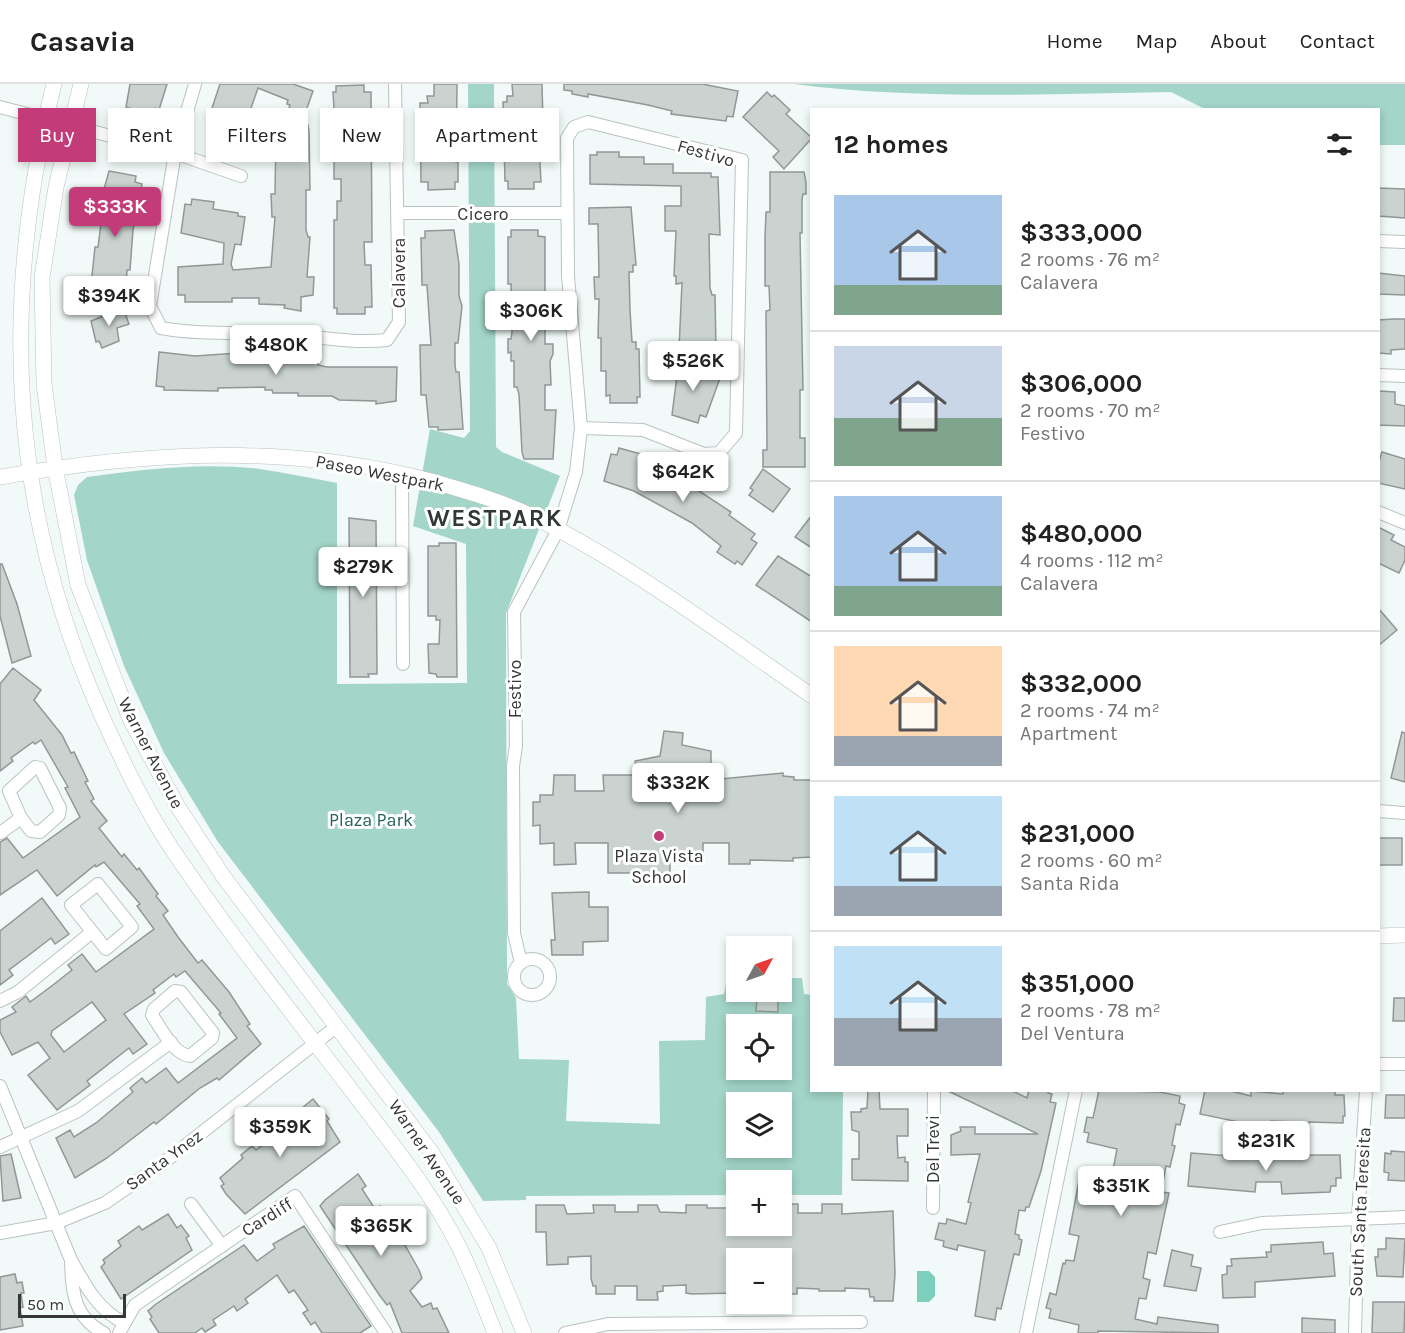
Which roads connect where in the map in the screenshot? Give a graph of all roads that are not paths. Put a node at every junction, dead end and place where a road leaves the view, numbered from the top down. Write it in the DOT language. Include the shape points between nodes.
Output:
graph roads {
  1 [pos="54,84"];
  2 [pos="81,84"];
  3 [pos="195,84"];
  4 [pos="395,84"];
  5 [pos="0,108"];
  6 [pos="56,108"];
  7 [pos="65,108"];
  8 [pos="188,108"];
  9 [pos="18,112"];
  10 [pos="194,160"];
  11 [pos="44,162"];
  12 [pos="56,162"];
  13 [pos="174,162"];
  14 [pos="241,176"];
  15 [pos="399,213"];
  16 [pos="566,213"];
  17 [pos="1380,241"];
  18 [pos="1405,242"];
  19 [pos="1380,375"];
  20 [pos="1405,376"];
  21 [pos="581,428"];
  22 [pos="55,467"];
  23 [pos="25,473"];
  24 [pos="402,474"];
  25 [pos="0,477"];
  26 [pos="1380,513"];
  27 [pos="1405,523"];
  28 [pos="558,530"];
  29 [pos="403,664"];
  30 [pos="810,695"];
  31 [pos="1380,811"];
  32 [pos="1405,813"];
  33 [pos="21,818"];
  34 [pos="0,833"];
  35 [pos="92,932"];
  36 [pos="1405,935"];
  37 [pos="1380,936"];
  38 [pos="521,963"];
  39 [pos="0,1001"];
  40 [pos="337,1026"];
  41 [pos="171,1042"];
  42 [pos="316,1043"];
  43 [pos="1380,1064"];
  44 [pos="1405,1064"];
  45 [pos="0,1086"];
  46 [pos="934,1092"];
  47 [pos="1076,1092"];
  48 [pos="1366,1092"];
  49 [pos="23,1138"];
  50 [pos="0,1147"];
  51 [pos="191,1204"];
  52 [pos="933,1208"];
  53 [pos="1405,1217"];
  54 [pos="1358,1218"];
  55 [pos="56,1223"];
  56 [pos="1220,1232"];
  57 [pos="0,1233"];
  58 [pos="222,1246"];
  59 [pos="71,1260"];
  60 [pos="101,1307"];
  61 [pos="87,1322"];
  62 [pos="861,1322"];
  63 [pos="121,1328"];
  64 [pos="710,1328"];
  65 [pos="104,1333"];
  66 [pos="386,1333"];
  67 [pos="495,1333"];
  68 [pos="524,1333"];
  69 [pos="565,1333"];
  70 [pos="1026,1333"];
  71 [pos="1355,1333"];
  1 -- 6 [label="street, Warner Avenue"];
  2 -- 7 [label="street, Warner Avenue"];
  3 -- 8 [label="street, Calavera"];
  4 -- 15 [label="street, Calavera"];
  5 -- 9 [label="street"];
  10 -- 14 [label="street"];
  11 -- 23 [label="street, Warner Avenue" via="21,236 16,301 15,366"];
  12 -- 22 [label="street, Warner Avenue" via="42,278 44,384"];
  13 -- 15 [label="street, Calavera" via="150,306 161,328 387,340 399,322"];
  15 -- 16 [label="street, Cicero"];
  16 -- 21 [label="street, Festivo"];
  16 -- 21 [label="street, Festivo" via="567,138 574,127 588,122 742,160 736,433 719,453 704,454 643,430"];
  17 -- 18 [label="street"];
  19 -- 20 [label="street"];
  21 -- 28 [label="street, Festivo" via="576,472"];
  22 -- 23 [label="street, Paseo Westpark"];
  22 -- 24 [label="street, Paseo Westpark" via="191,454 329,461"];
  22 -- 40 [label="street, Warner Avenue" via="78,585 131,721 178,807 223,876"];
  23 -- 25 [label="street, Paseo Westpark"];
  23 -- 42 [label="street, Warner Avenue" via="42,553 74,652 128,774 171,848"];
  24 -- 28 [label="street, Paseo Westpark" via="479,495"];
  24 -- 29 [label="street"];
  26 -- 27 [label="street"];
  28 -- 30 [label="street, Paseo Westpark" via="626,569"];
  28 -- 38 [label="street, Festivo" via="514,612 514,933"];
  31 -- 32 [label="street"];
  33 -- 33 [label="street" via="31,831 40,832 59,815 60,808 40,768 35,766 9,790"];
  33 -- 34 [label="street"];
  35 -- 35 [label="street" via="106,949 132,927 98,884 71,905"];
  35 -- 39 [label="street" via="18,992"];
  36 -- 37 [label="street"];
  40 -- 42 [label="street, Santa Ynez"];
  40 -- 68 [label="street, Warner Avenue" via="432,1153 489,1248"];
  41 -- 41 [label="street" via="184,1056 190,1056 213,1033 181,992 176,991 152,1015"];
  41 -- 49 [label="street" via="78,1111"];
  42 -- 55 [label="street, Santa Ynez" via="162,1164 105,1203"];
  42 -- 67 [label="street, Warner Avenue" via="415,1173 457,1243"];
  43 -- 44 [label="street"];
  45 -- 49 [label="street, Cardiff"];
  46 -- 52 [label="street, Del Trevi"];
  47 -- 70 [label="street"];
  48 -- 54 [label="street, South Santa Teresita"];
  49 -- 50 [label="street"];
  49 -- 55 [label="street, Cardiff"];
  51 -- 58 [label="street, Cardiff"];
  53 -- 54 [label="street"];
  54 -- 56 [label="street" via="1262,1223"];
  54 -- 71 [label="street, South Santa Teresita"];
  55 -- 57 [label="street, Santa Ynez"];
  55 -- 59 [label="street, Cardiff"];
  58 -- 63 [label="street, Cardiff" via="135,1305"];
  58 -- 66 [label="street, Cardiff" via="295,1196"];
  59 -- 60 [label="street, Cardiff"];
  59 -- 61 [label="street, Cardiff" via="72,1291"];
  60 -- 61 [label="street"];
  60 -- 63 [label="street, Cardiff"];
  61 -- 65 [label="street, Cardiff"];
  62 -- 64 [label="street"];
  64 -- 69 [label="street" via="608,1324"];
}
